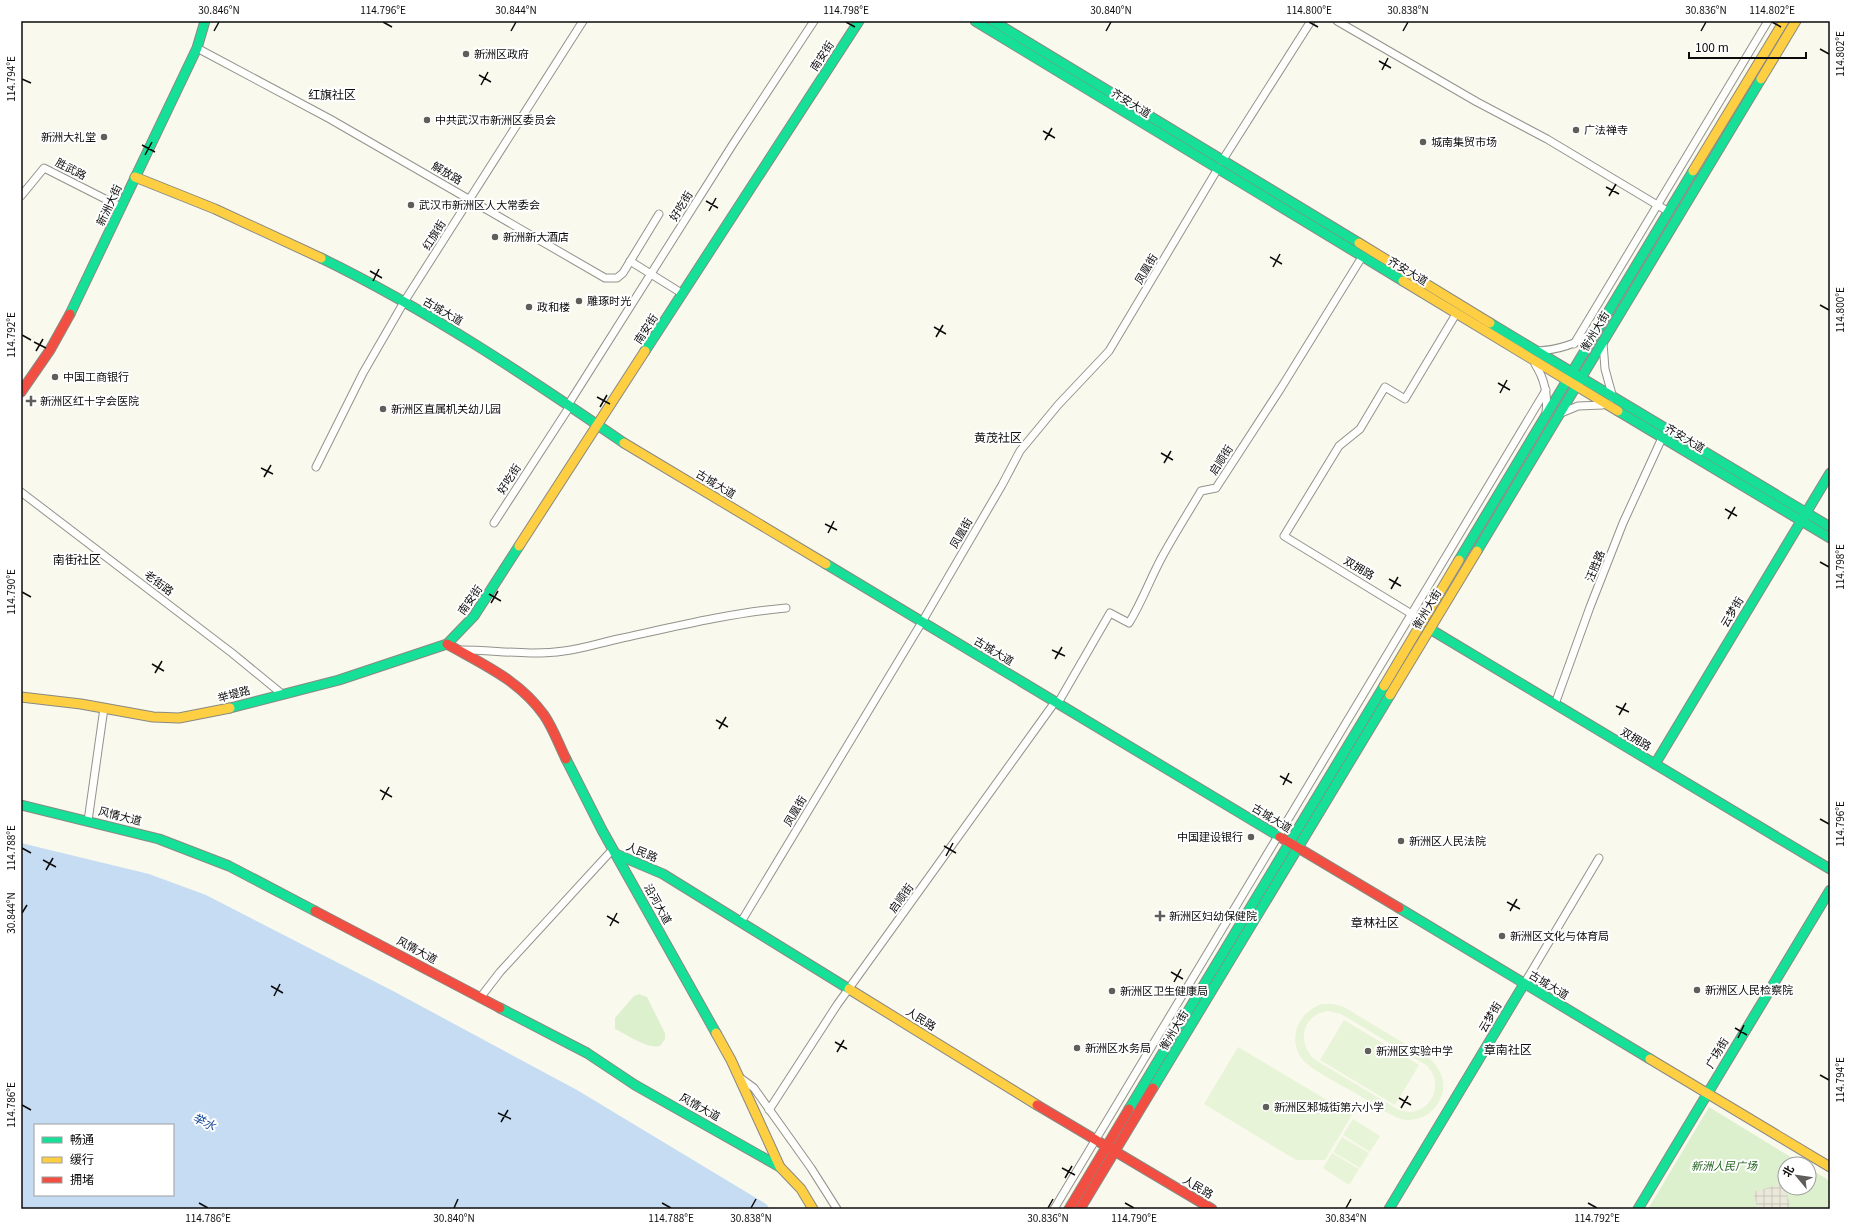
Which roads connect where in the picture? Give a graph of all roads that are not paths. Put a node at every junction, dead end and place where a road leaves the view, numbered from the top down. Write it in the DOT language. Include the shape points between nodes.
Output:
graph roads {
  1 [pos="204,21"];
  2 [pos="583,21"];
  3 [pos="814,21"];
  4 [pos="859,21"];
  5 [pos="975,21"];
  6 [pos="993,21"];
  7 [pos="1311,21"];
  8 [pos="1337,21"];
  9 [pos="1768,21"];
  10 [pos="1784,21"];
  11 [pos="1796,21"];
  12 [pos="197,48"];
  13 [pos="1220,166"];
  14 [pos="135,176"];
  15 [pos="21,196"];
  16 [pos="470,199"];
  17 [pos="1657,205"];
  18 [pos="121,207"];
  19 [pos="1669,212"];
  20 [pos="659,214"];
  21 [pos="1362,257"];
  22 [pos="630,261"];
  23 [pos="651,274"];
  24 [pos="683,294"];
  25 [pos="404,302"];
  26 [pos="1456,314"];
  27 [pos="1598,330"];
  28 [pos="1603,342"];
  29 [pos="1574,344"];
  30 [pos="1535,350"];
  31 [pos="1532,360"];
  32 [pos="1570,377"];
  33 [pos="1578,382"];
  34 [pos="1546,390"];
  35 [pos="21,392"];
  36 [pos="1610,402"];
  37 [pos="569,405"];
  38 [pos="1559,414"];
  39 [pos="1546,416"];
  40 [pos="598,425"];
  41 [pos="1662,438"];
  42 [pos="316,467"];
  43 [pos="1830,473"];
  44 [pos="21,492"];
  45 [pos="1804,517"];
  46 [pos="494,523"];
  47 [pos="1830,527"];
  48 [pos="1830,538"];
  49 [pos="786,608"];
  50 [pos="1412,614"];
  51 [pos="1423,621"];
  52 [pos="922,622"];
  53 [pos="1430,628"];
  54 [pos="447,644"];
  55 [pos="458,650"];
  56 [pos="282,694"];
  57 [pos="21,698"];
  58 [pos="1056,702"];
  59 [pos="1555,704"];
  60 [pos="104,708"];
  61 [pos="1655,764"];
  62 [pos="21,805"];
  63 [pos="88,821"];
  64 [pos="1278,836"];
  65 [pos="1289,842"];
  66 [pos="1298,848"];
  67 [pos="614,851"];
  68 [pos="1599,858"];
  69 [pos="1830,869"];
  70 [pos="1830,890"];
  71 [pos="741,922"];
  72 [pos="1524,984"];
  73 [pos="849,988"];
  74 [pos="480,998"];
  75 [pos="739,1077"];
  76 [pos="1707,1093"];
  77 [pos="769,1110"];
  78 [pos="1095,1140"];
  79 [pos="1106,1146"];
  80 [pos="1115,1151"];
  81 [pos="780,1167"];
  82 [pos="1830,1167"];
  83 [pos="814,1209"];
  84 [pos="837,1209"];
  85 [pos="1054,1209"];
  86 [pos="1069,1209"];
  87 [pos="1080,1209"];
  88 [pos="1212,1209"];
  89 [pos="1389,1209"];
  90 [pos="1638,1209"];
  1 -- 12 [label="main road, 新洲大街"];
  2 -- 16 [label="street, 红旗街"];
  3 -- 23 [label="street, 好吃街"];
  4 -- 24 [label="main road, 南安街"];
  5 -- 13 [label="main road, 齐安大道"];
  6 -- 13 [label="main road, 齐安大道"];
  7 -- 13 [label="street, 凤凰街"];
  8 -- 17 [label="street" via="1547,139"];
  9 -- 17 [label="street"];
  10 -- 19 [label="main road, 衡州大街"];
  11 -- 28 [label="main road, 衡州大街"];
  12 -- 14 [label="main road, 新洲大街"];
  12 -- 16 [label="street, 解放路" via="330,119"];
  13 -- 21 [label="main road, 齐安大道"];
  13 -- 30 [label="main road, 齐安大道"];
  13 -- 52 [label="street, 凤凰街" via="1109,352 1058,405 1020,451"];
  14 -- 18 [label="main road, 新洲大街"];
  14 -- 25 [label="main road, 古城大道" via="256,227"];
  15 -- 18 [label="street, 胜武路" via="44,168"];
  16 -- 22 [label="street, 解放路" via="602,277 617,278"];
  16 -- 25 [label="street, 红旗街"];
  17 -- 19 [label="street"];
  17 -- 29 [label="street"];
  18 -- 35 [label="main road, 新洲大街" via="62,330"];
  19 -- 27 [label="main road, 衡州大街"];
  20 -- 22 [label="street, 解放路"];
  21 -- 26 [label="main road, 齐安大道"];
  21 -- 58 [label="street, 启顺街" via="1216,488 1201,491 1162,558 1142,596 1141,604 1129,623 1110,613"];
  22 -- 23 [label="street"];
  23 -- 24 [label="street"];
  23 -- 37 [label="street, 好吃街"];
  24 -- 40 [label="main road, 南安街"];
  25 -- 37 [label="main road, 古城大道"];
  25 -- 42 [label="street, 红旗街" via="363,373"];
  26 -- 31 [label="main road, 齐安大道"];
  26 -- 50 [label="street, 双拥路" via="1405,399 1385,387 1360,429 1339,446 1284,536"];
  27 -- 29 [label="street"];
  27 -- 32 [label="main road, 衡州大街"];
  28 -- 33 [label="main road, 衡州大街"];
  28 -- 36 [label="street"];
  29 -- 30 [label="street" via="1555,349"];
  30 -- 32 [label="main road, 齐安大道"];
  31 -- 32 [label="main road, 齐安大道"];
  31 -- 34 [label="street"];
  32 -- 33 [label="main road, 齐安大道"];
  32 -- 39 [label="main road, 衡州大街"];
  33 -- 36 [label="main road, 齐安大道"];
  33 -- 38 [label="main road, 衡州大街"];
  34 -- 39 [label="street"];
  34 -- 50 [label="street"];
  36 -- 38 [label="street" via="1584,404"];
  36 -- 41 [label="main road, 齐安大道"];
  36 -- 45 [label="main road, 齐安大道"];
  37 -- 40 [label="main road, 古城大道"];
  37 -- 46 [label="street, 好吃街"];
  38 -- 53 [label="main road, 衡州大街"];
  39 -- 51 [label="main road, 衡州大街"];
  40 -- 52 [label="main road, 古城大道"];
  40 -- 54 [label="main road, 南安街" via="474,616"];
  41 -- 45 [label="main road, 齐安大道"];
  41 -- 59 [label="street, 汪胜路" via="1620,531"];
  43 -- 45 [label="main road, 云梦街"];
  44 -- 56 [label="street, 老街路"];
  45 -- 47 [label="main road, 齐安大道"];
  45 -- 48 [label="main road, 齐安大道"];
  45 -- 61 [label="main road, 云梦街"];
  49 -- 55 [label="street" via="768,609 675,627 564,651 513,653"];
  50 -- 51 [label="street, 双拥路"];
  50 -- 64 [label="street"];
  51 -- 65 [label="main road, 衡州大街"];
  52 -- 58 [label="main road, 古城大道"];
  52 -- 71 [label="street, 凤凰街"];
  53 -- 59 [label="main road, 双拥路"];
  53 -- 66 [label="main road, 衡州大街"];
  54 -- 55 [label="main road, 沿河大道"];
  54 -- 56 [label="main road, 举堤路" via="339,680"];
  55 -- 67 [label="main road, 沿河大道" via="511,680 539,708"];
  56 -- 60 [label="main road, 举堤路" via="205,714 178,718 153,717"];
  57 -- 60 [label="main road, 举堤路"];
  58 -- 64 [label="main road, 古城大道"];
  58 -- 73 [label="street, 启顺街"];
  59 -- 61 [label="main road, 双拥路"];
  60 -- 63 [label="street"];
  61 -- 69 [label="main road, 双拥路"];
  62 -- 63 [label="main road, 风情大道"];
  63 -- 74 [label="main road, 风情大道" via="159,839 229,866"];
  64 -- 65 [label="main road, 古城大道"];
  64 -- 78 [label="street"];
  65 -- 66 [label="main road, 古城大道"];
  65 -- 79 [label="main road, 衡州大街"];
  66 -- 72 [label="main road, 古城大道"];
  66 -- 80 [label="main road, 衡州大街"];
  67 -- 71 [label="main road, 人民路" via="662,874"];
  67 -- 74 [label="street" via="500,972"];
  67 -- 75 [label="main road, 沿河大道"];
  68 -- 72 [label="street, 云梦街"];
  70 -- 76 [label="main road, 广场街"];
  71 -- 73 [label="main road, 人民路"];
  72 -- 76 [label="main road, 古城大道"];
  72 -- 89 [label="main road, 云梦街"];
  73 -- 77 [label="street, 启顺街"];
  73 -- 78 [label="main road, 人民路"];
  74 -- 81 [label="main road, 风情大道" via="587,1053 635,1085"];
  75 -- 77 [label="street" via="754,1088"];
  75 -- 81 [label="main road, 沿河大道"];
  76 -- 82 [label="main road, 古城大道"];
  76 -- 90 [label="main road, 广场街"];
  77 -- 84 [label="street"];
  78 -- 79 [label="main road, 人民路"];
  78 -- 85 [label="street"];
  79 -- 80 [label="main road, 人民路"];
  79 -- 86 [label="main road, 衡州大街"];
  80 -- 87 [label="main road, 衡州大街"];
  80 -- 88 [label="main road, 人民路"];
  81 -- 83 [label="main road, 沿河大道" via="801,1189"];
}
